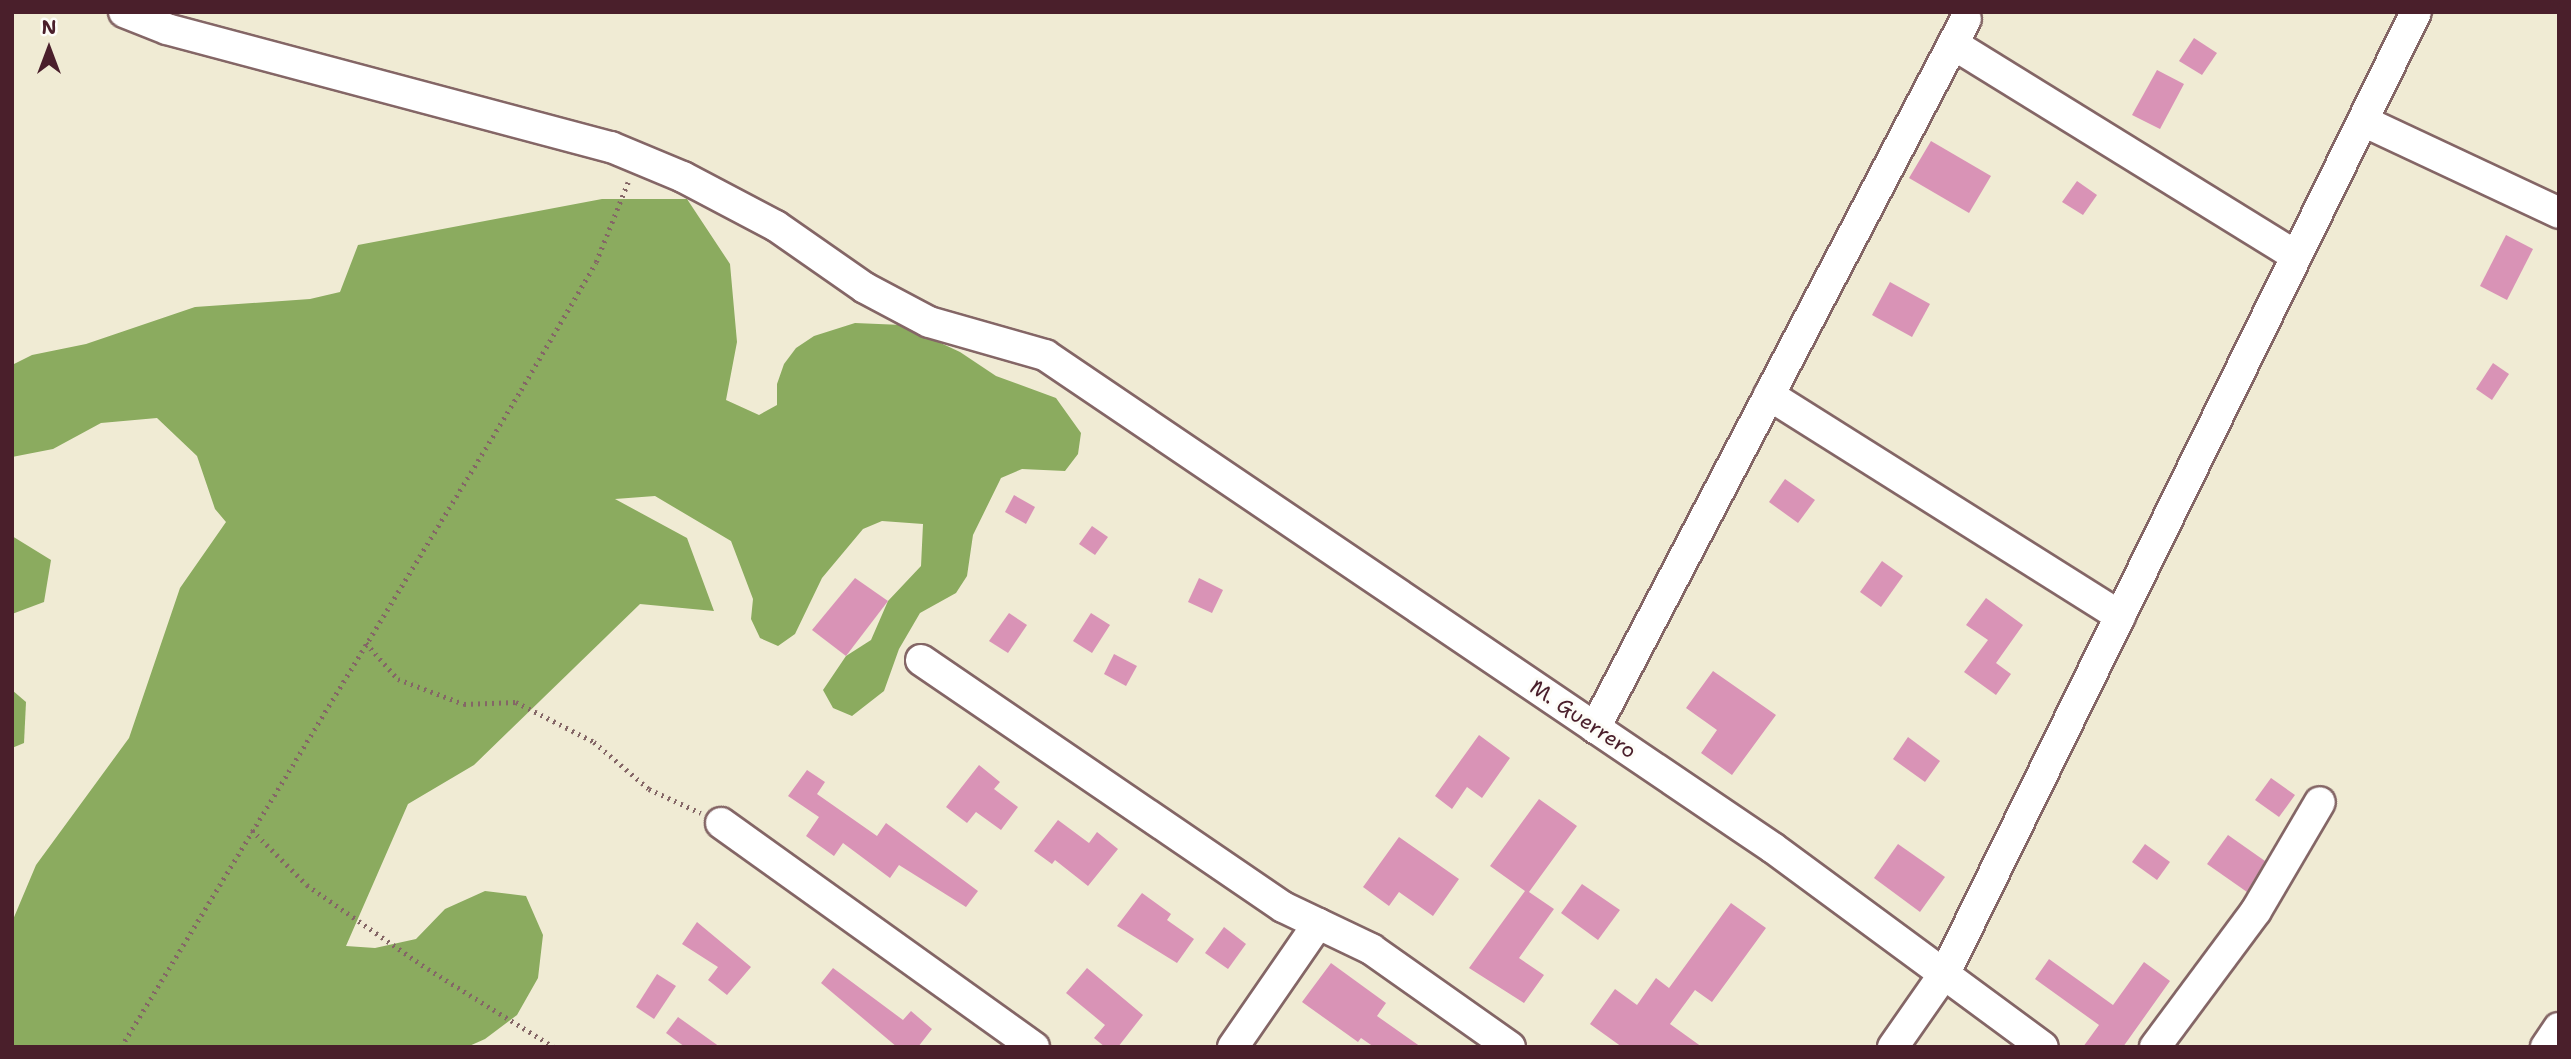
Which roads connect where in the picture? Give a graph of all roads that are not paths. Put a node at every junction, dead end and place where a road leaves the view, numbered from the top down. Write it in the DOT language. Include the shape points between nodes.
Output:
graph roads {
  1 [pos="124,12"];
  2 [pos="2416,12"];
  3 [pos="2363,121"];
  4 [pos="2559,213"];
  5 [pos="2296,257"];
  6 [pos="1769,395"];
  7 [pos="2120,616"];
  8 [pos="921,660"];
  9 [pos="1595,727"];
  10 [pos="2320,802"];
  11 [pos="721,822"];
  12 [pos="1318,924"];
  13 [pos="1946,971"];
  14 [pos="2559,1028"];
  15 [pos="1034,1047"];
  16 [pos="1233,1047"];
  17 [pos="1510,1047"];
  18 [pos="1893,1047"];
  19 [pos="2042,1047"];
  20 [pos="2155,1047"];
  21 [pos="2546,1047"];
  1 -- 9 [label="street, M. Guerrero" via="167,29 512,118 635,158 776,226 865,288 929,323 1045,355"];
  2 -- 3 [label="street"];
  3 -- 4 [label="street"];
  3 -- 5 [label="street"];
  5 -- 6 [label="street" via="1959,32"];
  5 -- 7 [label="street"];
  6 -- 7 [label="street"];
  6 -- 9 [label="street"];
  7 -- 13 [label="street"];
  8 -- 12 [label="street" via="1283,907"];
  9 -- 13 [label="street, M. Guerrero"];
  10 -- 20 [label="street" via="2256,911"];
  11 -- 15 [label="street"];
  12 -- 16 [label="street"];
  12 -- 17 [label="street" via="1371,949"];
  13 -- 18 [label="street"];
  13 -- 19 [label="street, M. Guerrero"];
  14 -- 21 [label="street"];
}
